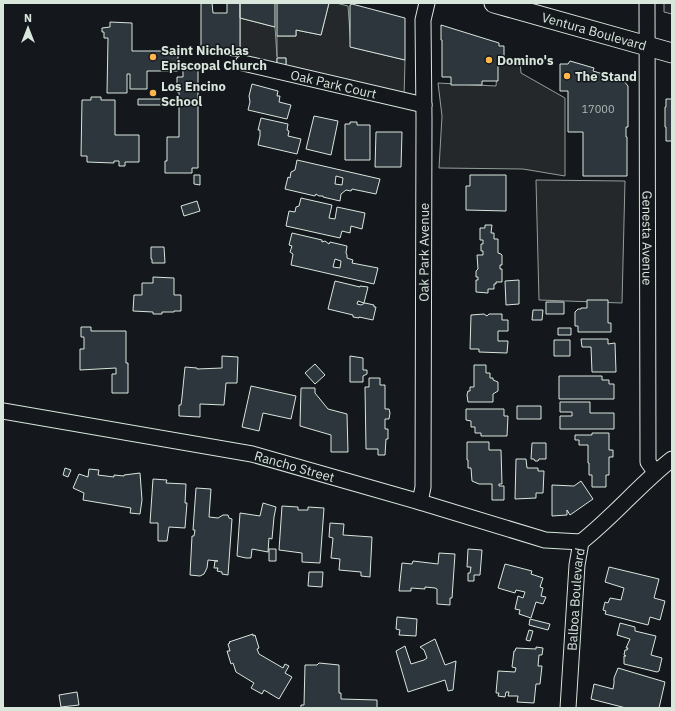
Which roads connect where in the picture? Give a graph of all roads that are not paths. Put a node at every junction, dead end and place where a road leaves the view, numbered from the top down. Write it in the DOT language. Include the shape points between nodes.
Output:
graph roads {
  1 [pos="427,3"];
  2 [pos="494,3"];
  3 [pos="647,3"];
  4 [pos="648,45"];
  5 [pos="672,53"];
  6 [pos="243,63"];
  7 [pos="424,105"];
  8 [pos="3,411"];
  9 [pos="672,458"];
  10 [pos="655,472"];
  11 [pos="420,502"];
  12 [pos="581,542"];
  13 [pos="568,708"];
  1 -- 7 [label="street, Oak Park Avenue" via="423,20"];
  2 -- 4 [label="main road, Ventura Boulevard"];
  3 -- 4 [label="street, Genesta Avenue"];
  4 -- 5 [label="main road, Ventura Boulevard"];
  4 -- 10 [label="street, Genesta Avenue" via="648,462"];
  6 -- 7 [label="street, Oak Park Court"];
  7 -- 11 [label="street, Oak Park Avenue" via="423,487"];
  8 -- 11 [label="street, Rancho Street" via="252,454"];
  9 -- 10 [label="street, Balboa Boulevard"];
  10 -- 12 [label="street, Balboa Boulevard" via="597,530"];
  11 -- 12 [label="street, Rancho Street" via="545,540"];
  12 -- 13 [label="street, Balboa Boulevard" via="577,566"];
}
